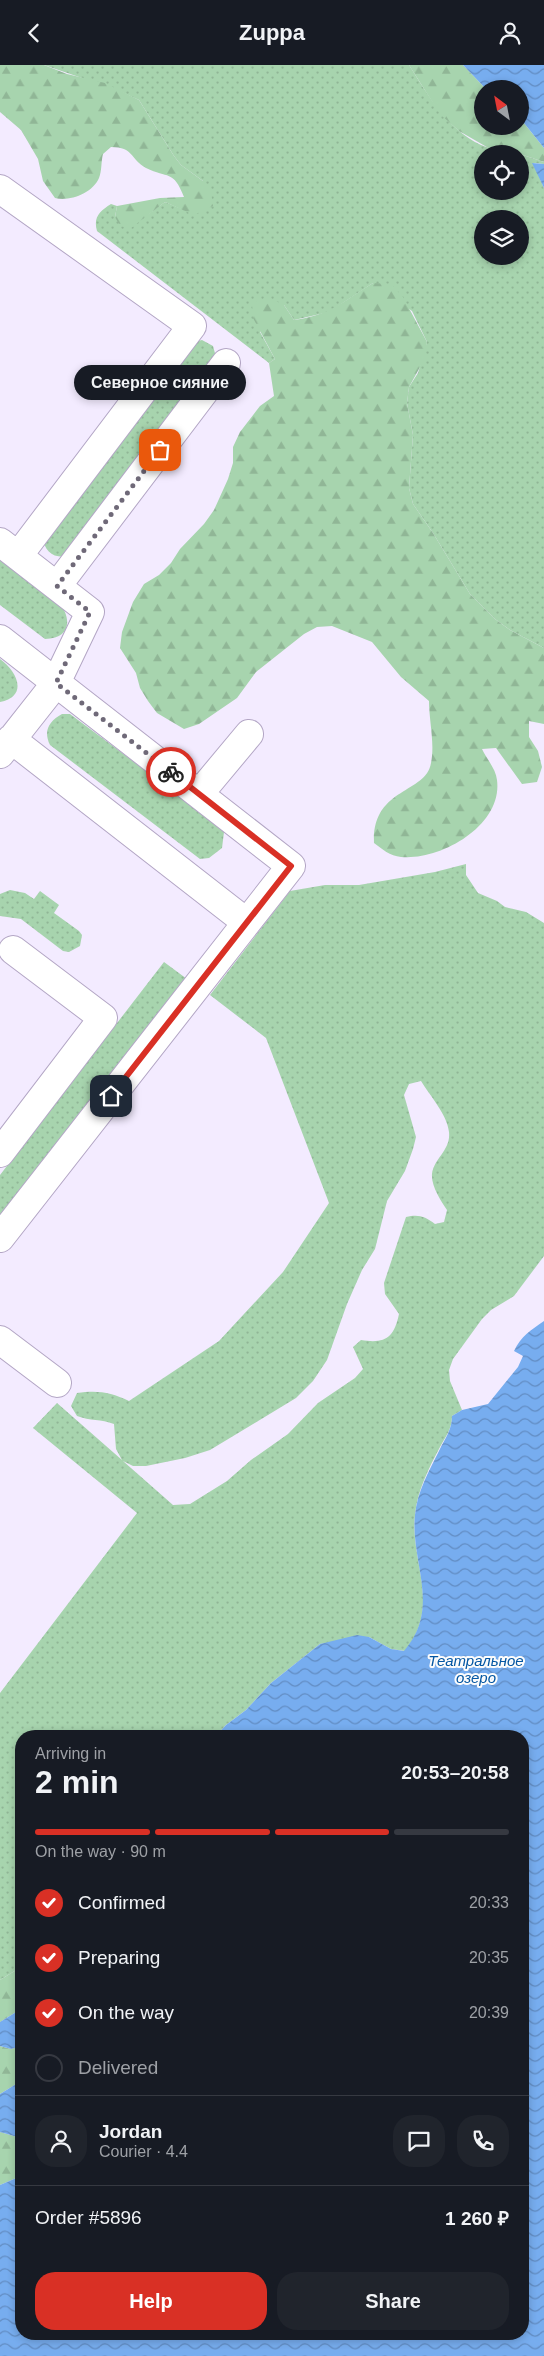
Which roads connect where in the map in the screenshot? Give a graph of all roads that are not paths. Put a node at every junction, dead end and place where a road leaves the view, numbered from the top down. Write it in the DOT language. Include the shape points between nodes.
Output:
graph roads {
  1 [pos="0,189"];
  2 [pos="226,363"];
  3 [pos="9,549"];
  4 [pos="57,586"];
  5 [pos="0,639"];
  6 [pos="56,683"];
  7 [pos="249,734"];
  8 [pos="6,747"];
  9 [pos="199,794"];
  10 [pos="246,923"];
  11 [pos="13,950"];
  12 [pos="0,1153"];
  13 [pos="0,1238"];
  14 [pos="0,1340"];
  15 [pos="57,1383"];
  1 -- 3 [label="lane" via="192,326"];
  2 -- 4 [label="lane"];
  3 -- 4 [label="lane"];
  4 -- 6 [label="lane" via="90,612"];
  5 -- 6 [label="lane"];
  6 -- 8 [label="lane"];
  6 -- 9 [label="lane"];
  7 -- 9 [label="lane"];
  8 -- 10 [label="lane"];
  9 -- 10 [label="lane" via="291,866"];
  10 -- 13 [label="lane"];
  11 -- 12 [label="lane" via="103,1018"];
  14 -- 15 [label="lane"];
}
